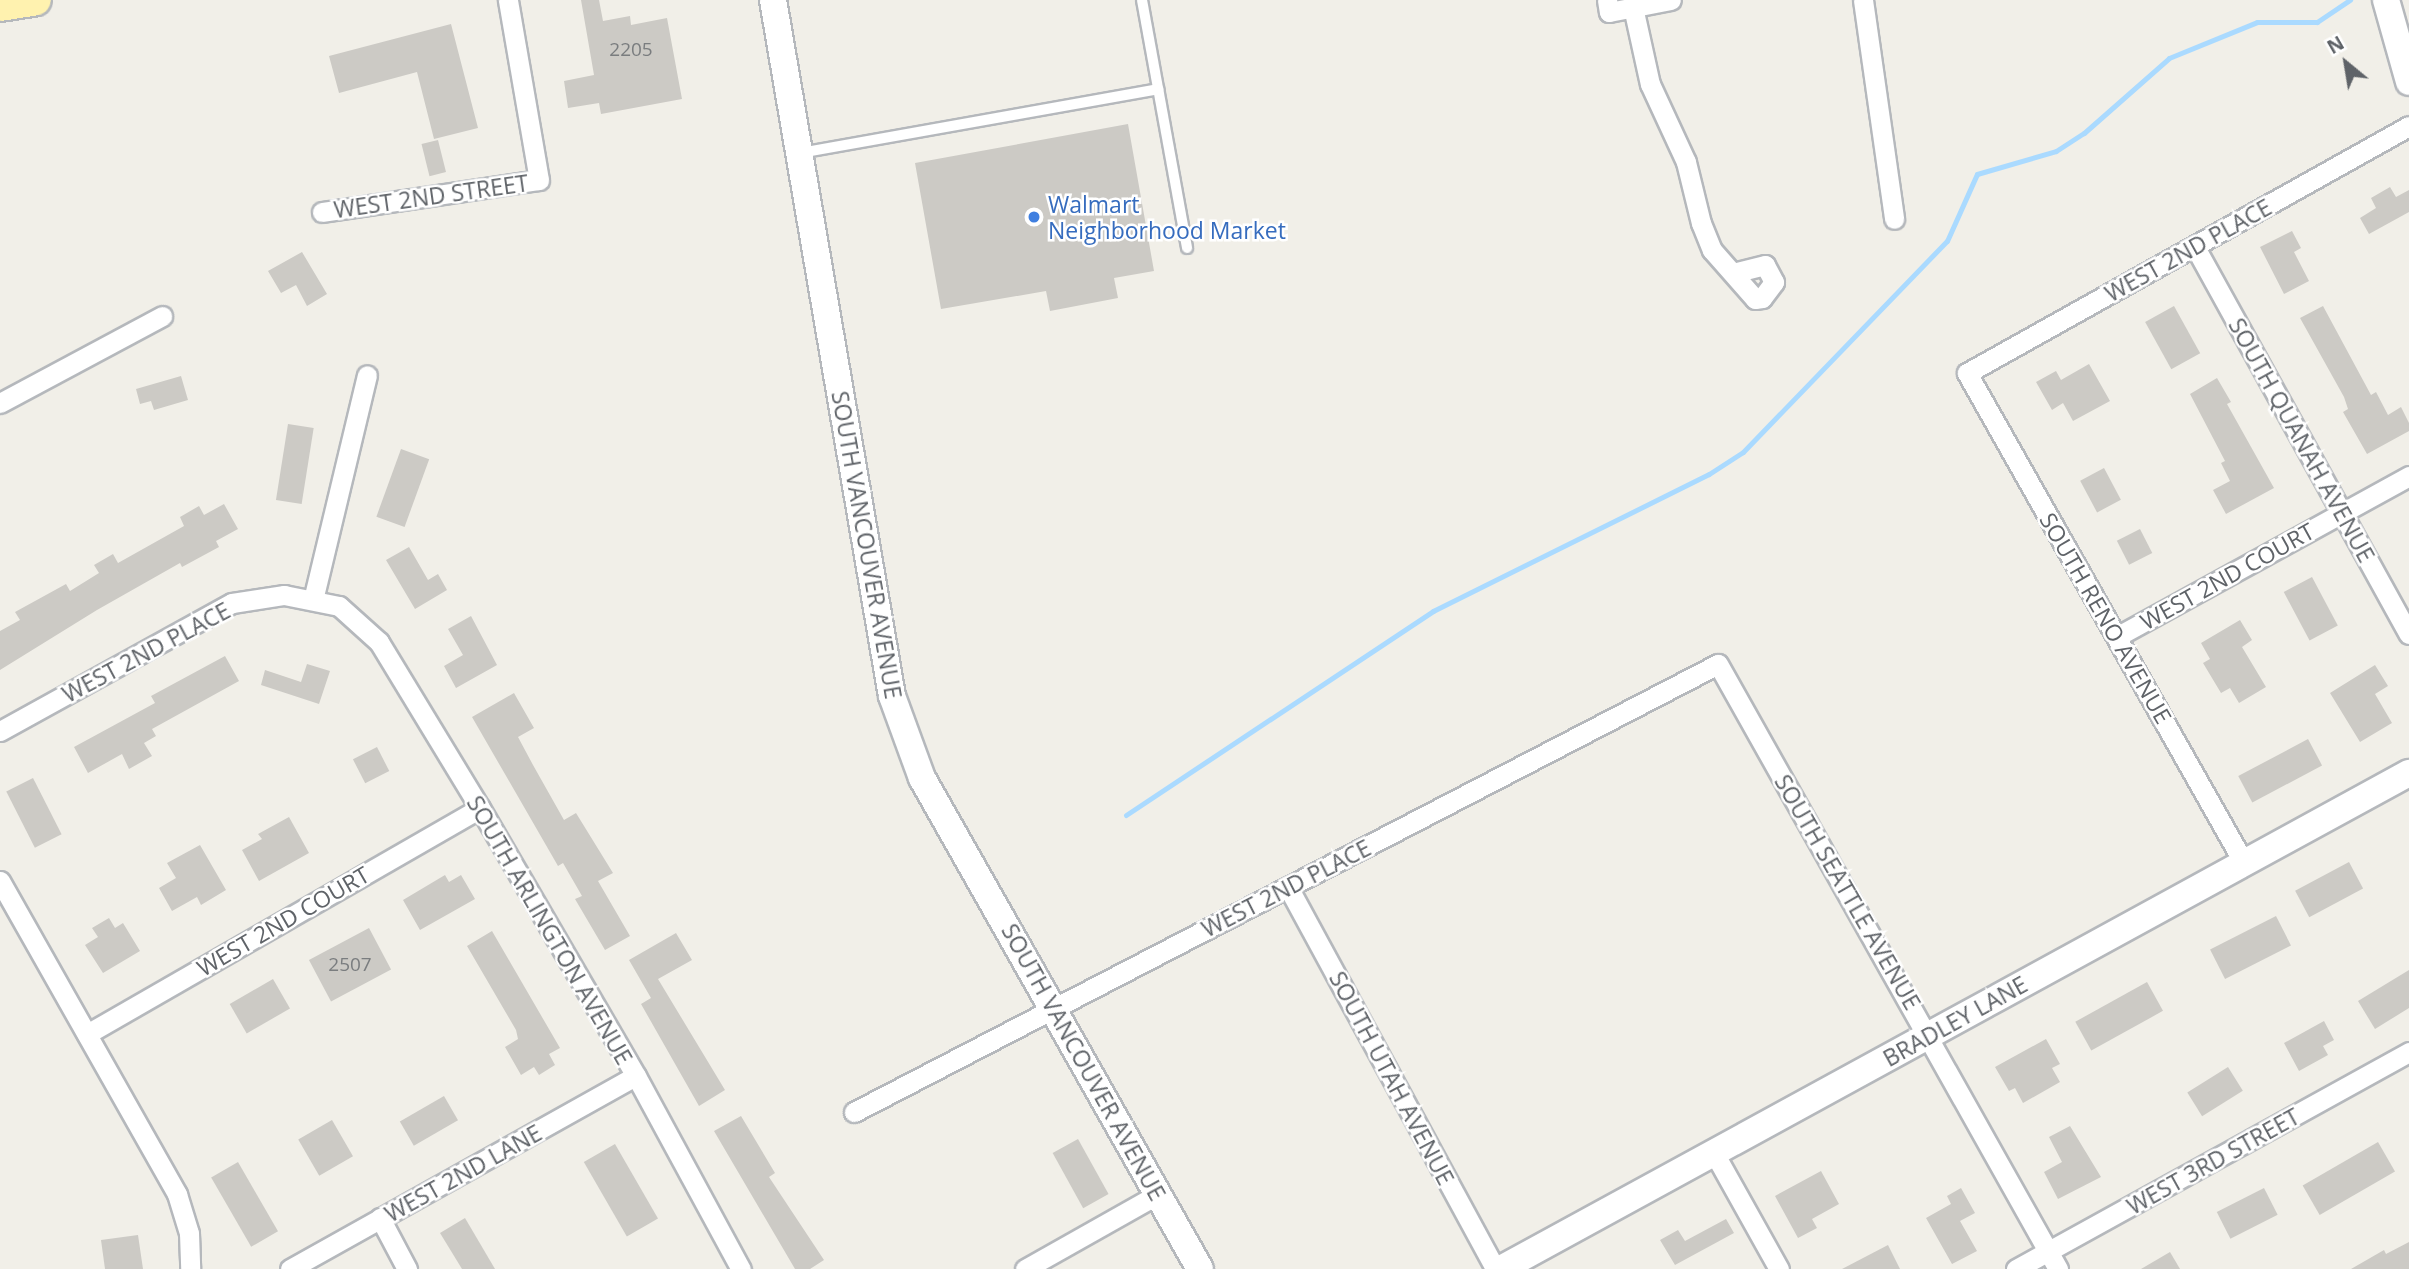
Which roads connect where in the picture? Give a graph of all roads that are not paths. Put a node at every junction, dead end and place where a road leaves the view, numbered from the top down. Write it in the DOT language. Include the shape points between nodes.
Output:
graph roads {
  1 [pos="36,0"];
  2 [pos="508,0"];
  3 [pos="772,0"];
  4 [pos="1142,0"];
  5 [pos="1671,0"];
  6 [pos="1863,0"];
  7 [pos="2386,0"];
  8 [pos="0,6"];
  9 [pos="1608,6"];
  10 [pos="1633,7"];
  11 [pos="2409,82"];
  12 [pos="1158,89"];
  13 [pos="2409,126"];
  14 [pos="798,153"];
  15 [pos="322,212"];
  16 [pos="1894,219"];
  17 [pos="2195,247"];
  18 [pos="1187,248"];
  19 [pos="1733,273"];
  20 [pos="162,316"];
  21 [pos="1967,373"];
  22 [pos="367,375"];
  23 [pos="0,403"];
  24 [pos="2409,476"];
  25 [pos="2342,513"];
  26 [pos="313,600"];
  27 [pos="339,606"];
  28 [pos="2409,634"];
  29 [pos="2118,636"];
  30 [pos="1718,664"];
  31 [pos="0,731"];
  32 [pos="2409,773"];
  33 [pos="480,808"];
  34 [pos="2244,863"];
  35 [pos="0,881"];
  36 [pos="1288,887"];
  37 [pos="1055,1008"];
  38 [pos="87,1034"];
  39 [pos="1929,1036"];
  40 [pos="2409,1052"];
  41 [pos="636,1076"];
  42 [pos="853,1112"];
  43 [pos="1713,1151"];
  44 [pos="1158,1194"];
  45 [pos="380,1218"];
  46 [pos="2053,1260"];
  47 [pos="190,1269"];
  48 [pos="289,1269"];
  49 [pos="407,1269"];
  50 [pos="741,1269"];
  51 [pos="1025,1269"];
  52 [pos="1200,1269"];
  53 [pos="1495,1269"];
  54 [pos="1501,1269"];
  55 [pos="1779,1269"];
  56 [pos="2016,1269"];
  1 -- 8 [label="main road"];
  2 -- 15 [label="street, WEST 2ND STREET" via="540,180"];
  3 -- 14 [label="street, SOUTH VANCOUVER AVENUE"];
  4 -- 12 [label="lane"];
  5 -- 10 [label="street"];
  6 -- 16 [label="street"];
  7 -- 11 [label="street"];
  9 -- 10 [label="street"];
  10 -- 19 [label="street" via="1650,84 1686,162 1701,223 1712,250"];
  12 -- 14 [label="lane"];
  12 -- 18 [label="lane"];
  13 -- 17 [label="street, WEST 2ND PLACE"];
  14 -- 37 [label="street, SOUTH VANCOUVER AVENUE" via="892,696 922,778"];
  17 -- 21 [label="street, WEST 2ND PLACE"];
  17 -- 25 [label="street, SOUTH QUANAH AVENUE"];
  20 -- 23 [label="street"];
  21 -- 29 [label="street, SOUTH RENO AVENUE"];
  22 -- 26 [label="street"];
  24 -- 25 [label="street, WEST 2ND COURT"];
  25 -- 28 [label="street, SOUTH QUANAH AVENUE"];
  25 -- 29 [label="street, WEST 2ND COURT"];
  26 -- 27 [label="street, WEST 2ND PLACE"];
  26 -- 31 [label="street, WEST 2ND PLACE" via="284,594 232,604"];
  27 -- 33 [label="street, SOUTH ARLINGTON AVENUE" via="379,642"];
  29 -- 34 [label="street, SOUTH RENO AVENUE"];
  30 -- 36 [label="street, WEST 2ND PLACE"];
  30 -- 39 [label="street, SOUTH SEATTLE AVENUE"];
  32 -- 34 [label="street, BRADLEY LANE"];
  33 -- 38 [label="street, WEST 2ND COURT"];
  33 -- 41 [label="street, SOUTH ARLINGTON AVENUE"];
  34 -- 39 [label="street, BRADLEY LANE"];
  35 -- 38 [label="street"];
  36 -- 37 [label="street, WEST 2ND PLACE"];
  36 -- 53 [label="street, SOUTH UTAH AVENUE"];
  37 -- 42 [label="street, WEST 2ND PLACE"];
  37 -- 44 [label="street, SOUTH VANCOUVER AVENUE"];
  38 -- 47 [label="street" via="177,1194 188,1233"];
  39 -- 43 [label="street, BRADLEY LANE"];
  39 -- 46 [label="street, SOUTH SEATTLE AVENUE"];
  40 -- 46 [label="street, WEST 3RD STREET"];
  41 -- 45 [label="street, WEST 2ND LANE"];
  41 -- 50 [label="street, SOUTH ARLINGTON AVENUE"];
  43 -- 54 [label="street, BRADLEY LANE"];
  43 -- 55 [label="street"];
  44 -- 51 [label="street"];
  44 -- 52 [label="street, SOUTH VANCOUVER AVENUE"];
  45 -- 48 [label="street, WEST 2ND LANE"];
  45 -- 49 [label="street"];
  46 -- 56 [label="street, WEST 3RD STREET"];
}
